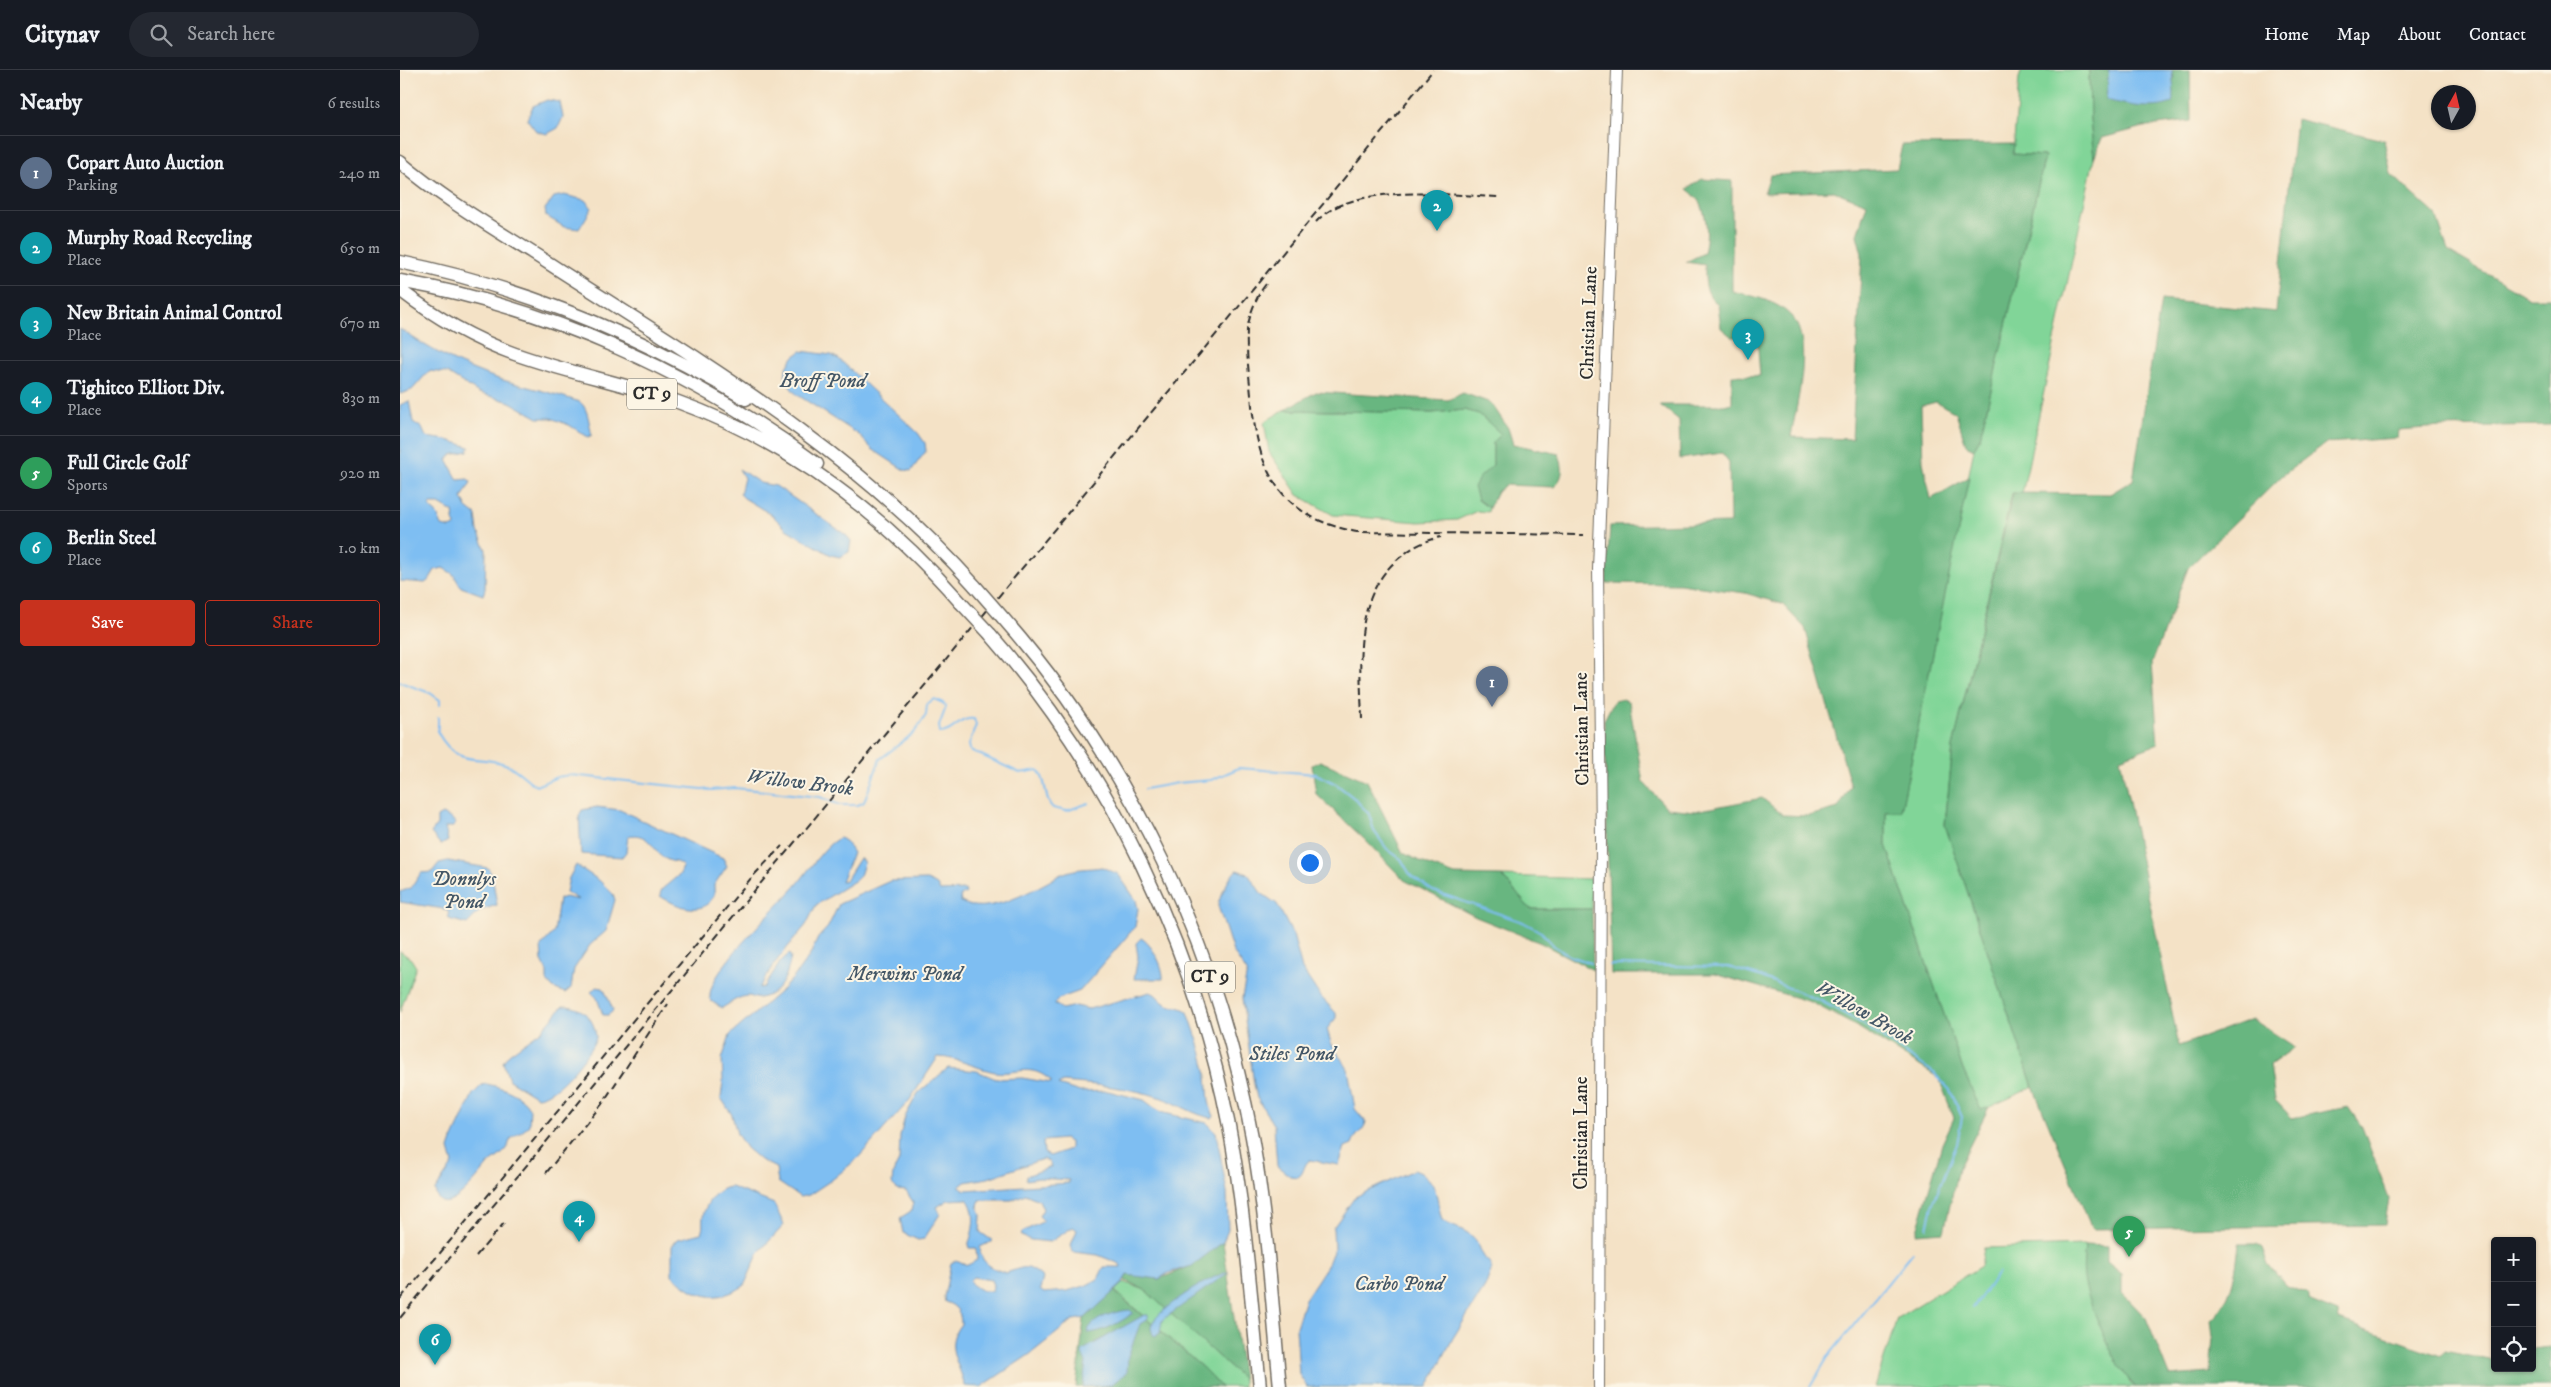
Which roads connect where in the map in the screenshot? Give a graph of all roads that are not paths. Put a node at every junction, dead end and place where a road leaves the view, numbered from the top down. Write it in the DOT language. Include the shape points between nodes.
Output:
graph roads {
  1 [pos="1617,70"];
  2 [pos="400,162"];
  3 [pos="400,262"];
  4 [pos="400,281"];
  5 [pos="404,292"];
  6 [pos="815,440"];
  7 [pos="882,524"];
  8 [pos="1255,1339"];
  9 [pos="1252,1387"];
  10 [pos="1260,1387"];
  11 [pos="1280,1387"];
  12 [pos="1599,1387"];
  1 -- 12 [label="main road, Christian Lane" via="1598,569 1601,836"];
  2 -- 6 [label="highway, CT 9" via="453,202 740,386"];
  3 -- 6 [label="highway" via="505,289 602,326 695,370"];
  4 -- 7 [label="highway" via="531,315 588,335 670,373 740,412 803,454 850,491"];
  5 -- 7 [label="highway, CT 9" via="452,325 504,350 666,398 726,422 805,465"];
  6 -- 11 [label="highway, CT 9, bridge" via="899,510 1003,618 1060,688 1117,775 1167,870 1205,962 1233,1050 1252,1138"];
  7 -- 8 [label="highway, CT 9, bridge" via="927,564 1030,682 1090,771 1133,846 1182,958 1210,1046 1229,1127 1243,1216"];
  8 -- 9 [label="highway"];
  8 -- 10 [label="highway, CT 9"];
}
